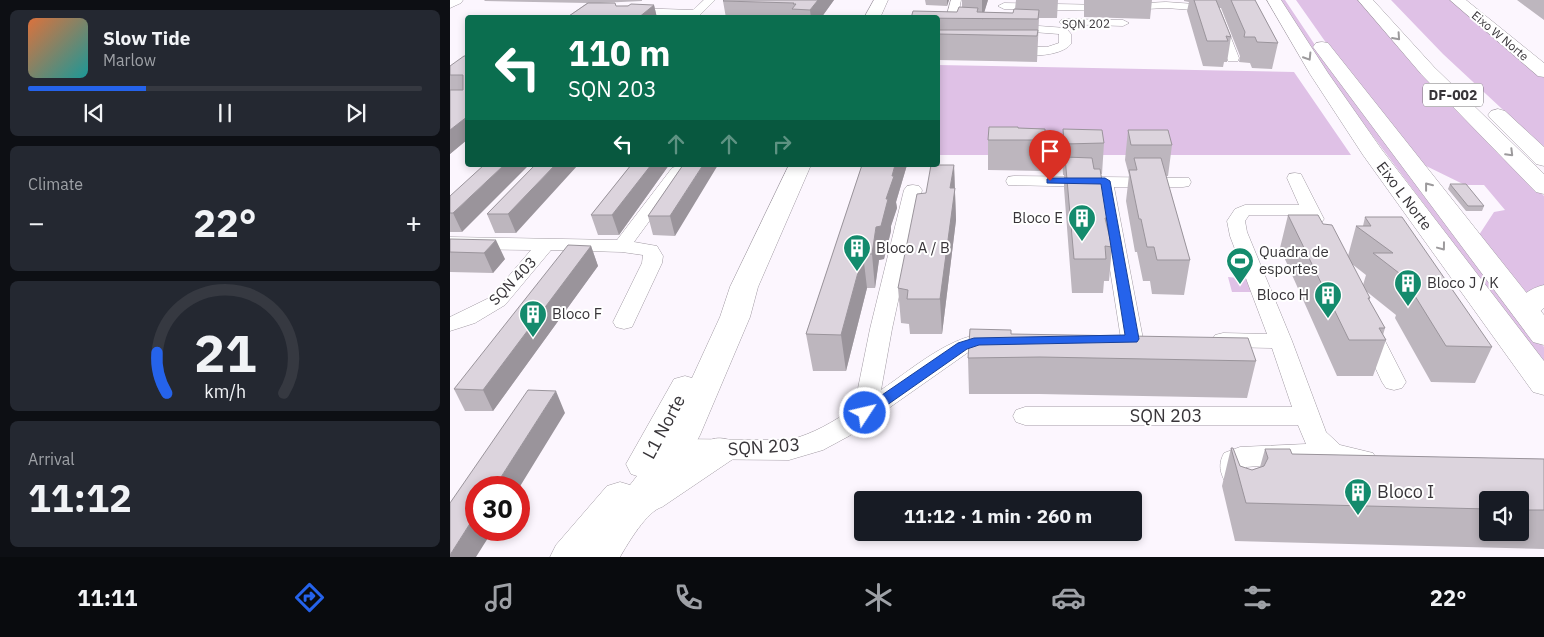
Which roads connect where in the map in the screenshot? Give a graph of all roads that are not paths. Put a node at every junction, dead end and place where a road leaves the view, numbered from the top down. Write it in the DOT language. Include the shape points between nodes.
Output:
graph roads {
  1 [pos="456,0"];
  2 [pos="710,0"];
  3 [pos="881,0"];
  4 [pos="956,0"];
  5 [pos="1274,0"];
  6 [pos="1290,0"];
  7 [pos="1365,0"];
  8 [pos="1383,0"];
  9 [pos="1457,0"];
  10 [pos="1474,0"];
  11 [pos="450,3"];
  12 [pos="1005,3"];
  13 [pos="625,13"];
  14 [pos="693,15"];
  15 [pos="874,15"];
  16 [pos="1122,23"];
  17 [pos="979,27"];
  18 [pos="1054,30"];
  19 [pos="996,49"];
  20 [pos="1544,56"];
  21 [pos="1233,58"];
  22 [pos="1544,72"];
  23 [pos="1544,159"];
  24 [pos="799,167"];
  25 [pos="678,171"];
  26 [pos="1295,178"];
  27 [pos="1014,181"];
  28 [pos="1105,181"];
  29 [pos="1183,182"];
  30 [pos="1544,187"];
  31 [pos="913,190"];
  32 [pos="1311,210"];
  33 [pos="1323,236"];
  34 [pos="450,243"];
  35 [pos="545,246"];
  36 [pos="622,246"];
  37 [pos="744,287"];
  38 [pos="1534,302"];
  39 [pos="1361,313"];
  40 [pos="624,322"];
  41 [pos="450,324"];
  42 [pos="1544,335"];
  43 [pos="1132,339"];
  44 [pos="1013,340"];
  45 [pos="1200,340"];
  46 [pos="1281,341"];
  47 [pos="1394,382"];
  48 [pos="1544,384"];
  49 [pos="865,413"];
  50 [pos="1025,416"];
  51 [pos="1308,416"];
  52 [pos="689,419"];
  53 [pos="664,449"];
  54 [pos="726,450"];
  55 [pos="1331,452"];
  56 [pos="1391,460"];
  57 [pos="1242,495"];
  58 [pos="639,502"];
  59 [pos="570,557"];
  60 [pos="599,557"];
  1 -- 11 [label="main road"];
  2 -- 14 [label="street"];
  3 -- 15 [label="main road"];
  4 -- 17 [label="street" via="951,22"];
  5 -- 48 [label="main road, Eixo L Norte, one-way" via="1318,74 1374,155"];
  38 -- 6 [label="main road, Eixo L Norte, one-way" via="1327,55"];
  7 -- 30 [label="main road, DF-002, one-way" via="1428,70"];
  8 -- 23 [label="main road, DF-002" via="1452,72"];
  9 -- 22 [label="main road, Eixo W Norte"];
  10 -- 20 [label="main road, Eixo W Norte"];
  12 -- 18 [label="street, SQN 202" via="997,24"];
  12 -- 21 [label="street, SQN 202" via="1209,8 1216,12"];
  13 -- 14 [label="street"];
  16 -- 18 [label="street, SQN 202" via="1063,22"];
  18 -- 19 [label="street, SQN 202" via="1065,32 1065,44 1060,48"];
  24 -- 37 [label="main road, L1 Norte"];
  25 -- 36 [label="street"];
  26 -- 32 [label="street"];
  27 -- 28 [label="street"];
  28 -- 29 [label="street"];
  28 -- 43 [label="street"];
  31 -- 49 [label="street"];
  32 -- 33 [label="street"];
  32 -- 46 [label="street" via="1245,210 1238,213 1236,220 1239,236"];
  34 -- 35 [label="street, SQN 403"];
  35 -- 36 [label="street, SQN 403"];
  35 -- 41 [label="street, SQN 403" via="498,300"];
  36 -- 40 [label="street, SQN 403" via="650,250 653,256"];
  37 -- 52 [label="main road, L1 Norte" via="735,317"];
  37 -- 53 [label="main road, L1 Norte" via="704,349"];
  38 -- 42 [label="main road, Eixo L Norte"];
  39 -- 47 [label="street"];
  44 -- 49 [label="street, SQN 203" via="983,340 962,346"];
  45 -- 46 [label="street"];
  46 -- 51 [label="street"];
  49 -- 54 [label="street, SQN 203" via="827,438 789,450"];
  50 -- 51 [label="street, SQN 203"];
  51 -- 55 [label="street" via="1315,437"];
  52 -- 53 [label="main road, L1 Norte"];
  52 -- 54 [label="main road"];
  53 -- 54 [label="street, SQN 203"];
  53 -- 58 [label="main road, L1 Norte"];
  53 -- 59 [label="main road, L1 Norte"];
  54 -- 58 [label="main road"];
  55 -- 56 [label="street" via="1350,458"];
  55 -- 57 [label="street" via="1240,456 1232,465"];
  58 -- 60 [label="main road, L1 Norte" via="614,532"];
}
